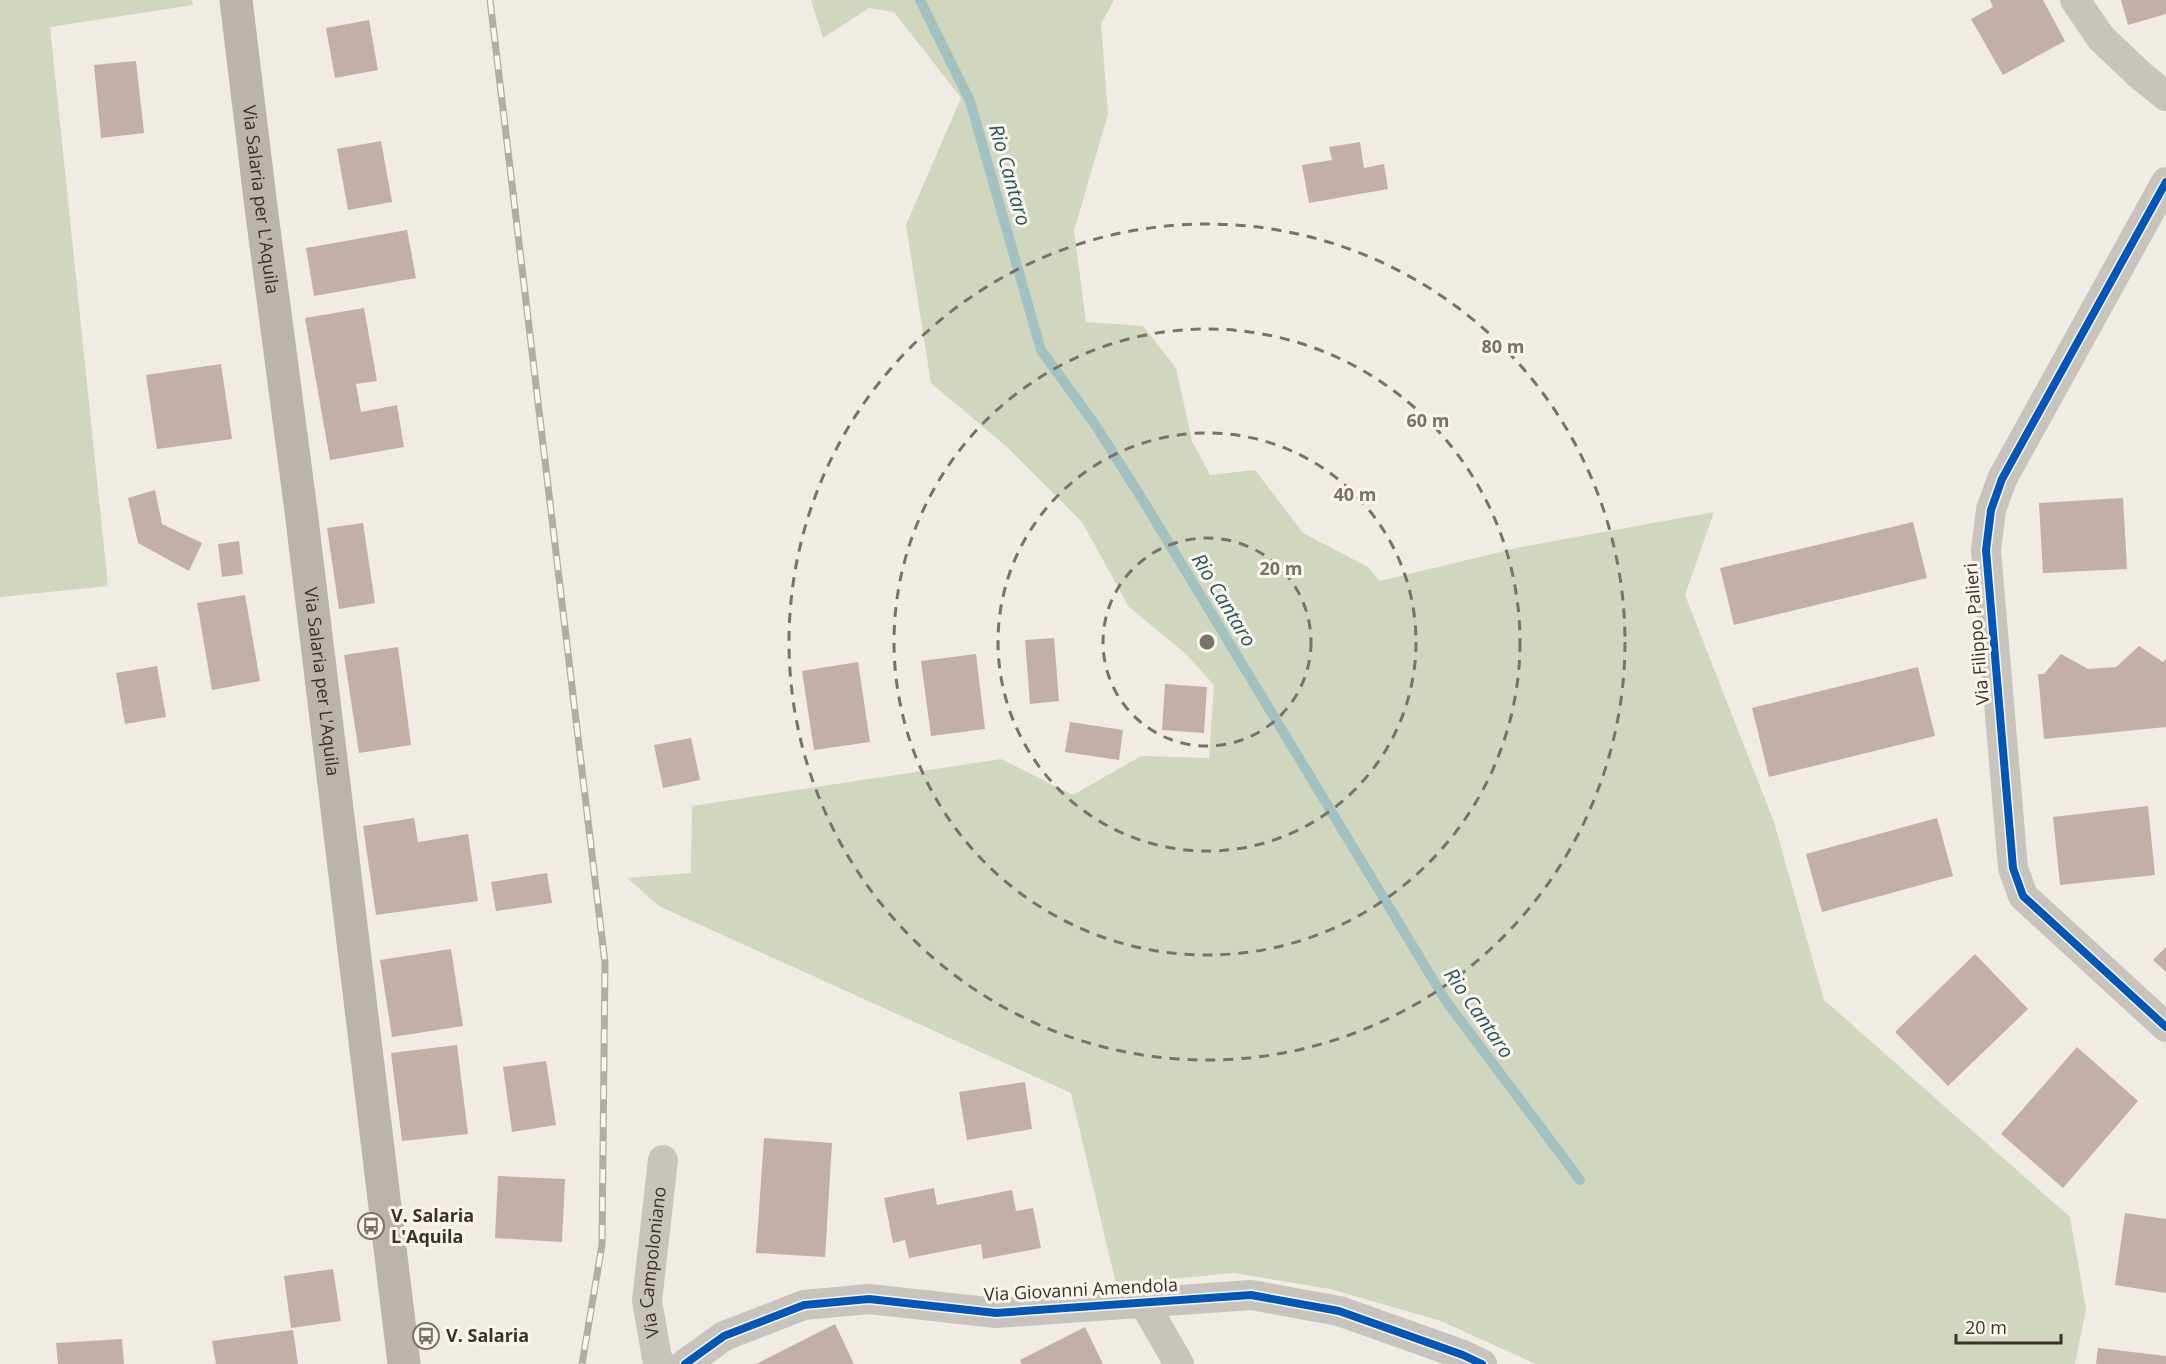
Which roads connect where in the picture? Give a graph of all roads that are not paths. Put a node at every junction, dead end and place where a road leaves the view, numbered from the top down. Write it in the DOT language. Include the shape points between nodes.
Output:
graph roads {
  1 [pos="236,0"];
  2 [pos="2075,0"];
  3 [pos="2166,96"];
  4 [pos="2166,182"];
  5 [pos="2166,1027"];
  6 [pos="663,1160"];
  7 [pos="1144,1303"];
  8 [pos="404,1364"];
  9 [pos="661,1364"];
  10 [pos="685,1364"];
  11 [pos="1179,1364"];
  12 [pos="1482,1364"];
  1 -- 8 [label="main road, Via Salaria per L'Aquila"];
  2 -- 3 [label="street" via="2102,38"];
  4 -- 5 [label="street, Via Filippo Palieri" via="2002,479 1991,510 1986,550 2013,868 2024,896"];
  6 -- 9 [label="street, Via Campoloniano" via="647,1301"];
  7 -- 10 [label="street, Via Giovanni Amendola" via="996,1313 869,1299 804,1305 724,1336"];
  7 -- 11 [label="street"];
  7 -- 12 [label="street, Via Giovanni Amendola" via="1251,1295 1340,1311"];
}
